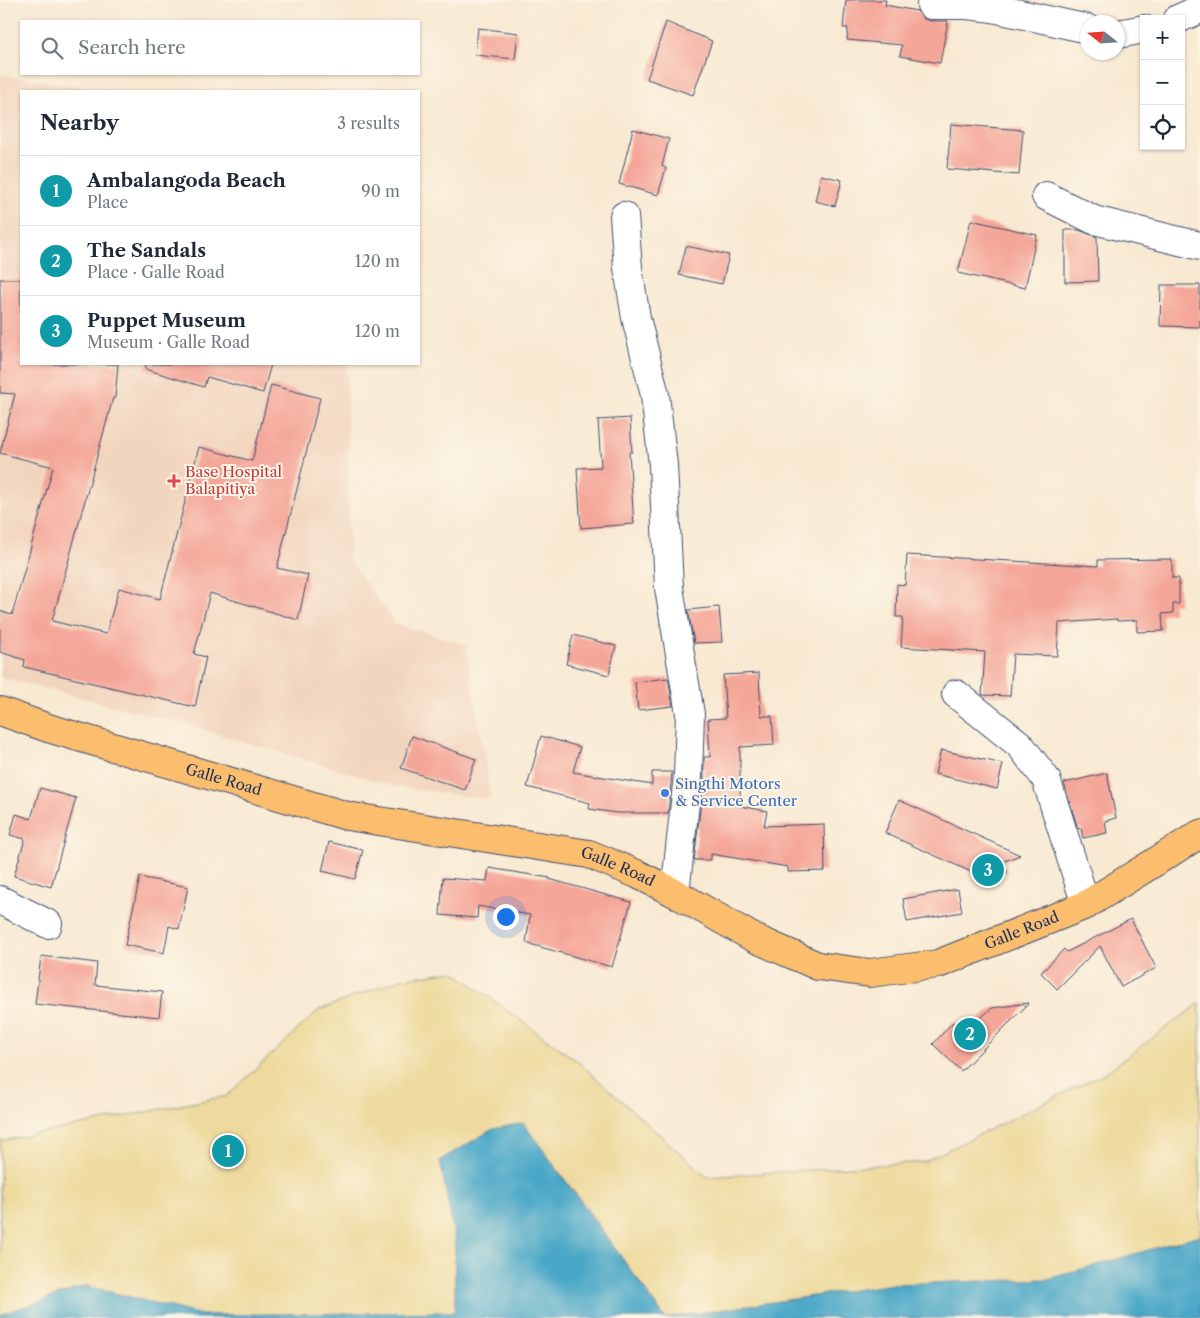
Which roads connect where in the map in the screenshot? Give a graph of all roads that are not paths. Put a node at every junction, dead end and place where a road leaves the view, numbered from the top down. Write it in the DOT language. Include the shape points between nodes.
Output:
graph roads {
  1 [pos="931,5"];
  2 [pos="1200,9"];
  3 [pos="1185,16"];
  4 [pos="1080,27"];
  5 [pos="1140,30"];
  6 [pos="1125,33"];
  7 [pos="1046,196"];
  8 [pos="624,216"];
  9 [pos="1200,246"];
  10 [pos="956,694"];
  11 [pos="0,710"];
  12 [pos="1200,834"];
  13 [pos="675,893"];
  14 [pos="0,900"];
  15 [pos="1086,905"];
  16 [pos="48,924"];
  1 -- 4 [label="street" via="993,8"];
  2 -- 3 [label="street"];
  5 -- 6 [label="street"];
  7 -- 9 [label="street" via="1094,220"];
  8 -- 13 [label="street" via="636,318 655,395 663,465 669,588 690,714 688,776"];
  10 -- 15 [label="street" via="1020,745 1046,779"];
  11 -- 13 [label="highway, Galle Road" via="48,728 347,816 589,854"];
  12 -- 15 [label="highway, Galle Road"];
  13 -- 15 [label="highway, Galle Road" via="754,938 818,966 870,973 938,964"];
  14 -- 16 [label="street"];
}
